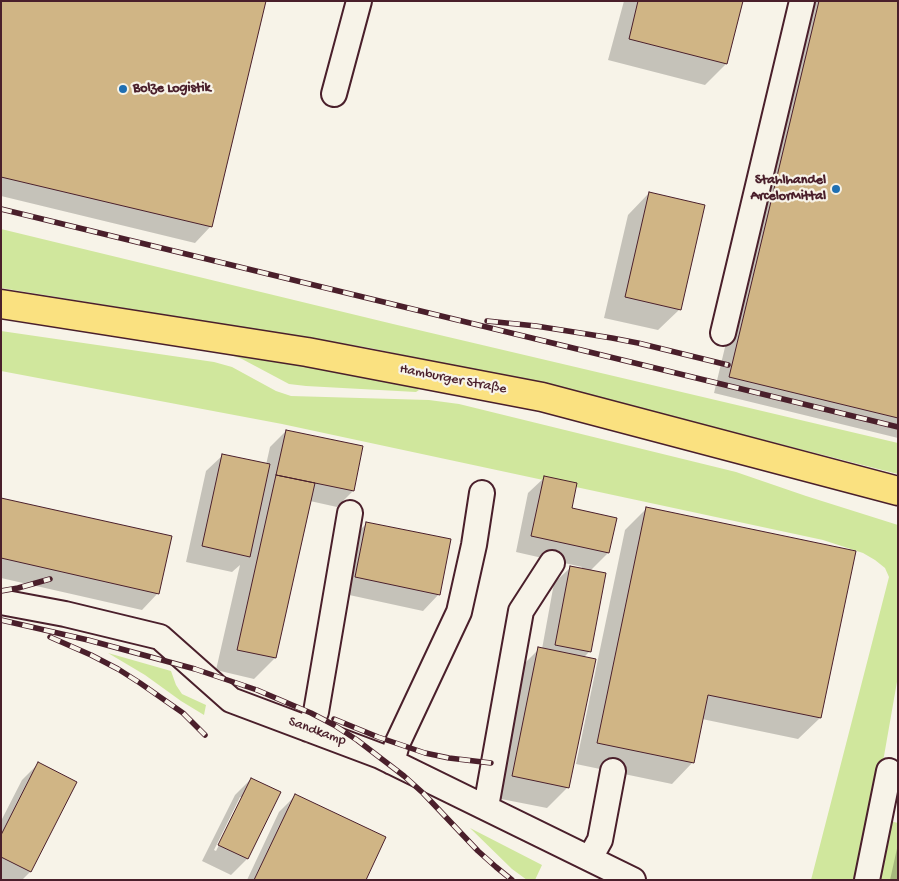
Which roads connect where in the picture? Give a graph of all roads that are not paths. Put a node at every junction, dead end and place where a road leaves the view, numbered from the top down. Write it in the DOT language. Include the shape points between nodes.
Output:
graph roads {
  1 [pos="359,1"];
  2 [pos="802,1"];
  3 [pos="334,94"];
  4 [pos="1,304"];
  5 [pos="723,333"];
  6 [pos="898,491"];
  7 [pos="482,493"];
  8 [pos="350,512"];
  9 [pos="552,563"];
  10 [pos="1,602"];
  11 [pos="308,729"];
  12 [pos="392,762"];
  13 [pos="613,770"];
  14 [pos="889,770"];
  15 [pos="486,807"];
  16 [pos="590,858"];
  17 [pos="633,880"];
  18 [pos="867,880"];
  1 -- 3 [label="street"];
  2 -- 5 [label="street"];
  4 -- 6 [label="main road, Hamburger Straße" via="307,352 542,398"];
  7 -- 12 [label="street" via="459,612 397,744"];
  8 -- 11 [label="street" via="316,712"];
  9 -- 15 [label="street" via="522,611"];
  10 -- 11 [label="street, Sandkamp" via="160,637 231,700"];
  11 -- 12 [label="street, Sandkamp"];
  12 -- 15 [label="street, Sandkamp"];
  13 -- 16 [label="street" via="600,840"];
  14 -- 18 [label="street"];
  15 -- 16 [label="street, Sandkamp"];
  16 -- 17 [label="street, Sandkamp"];
}
